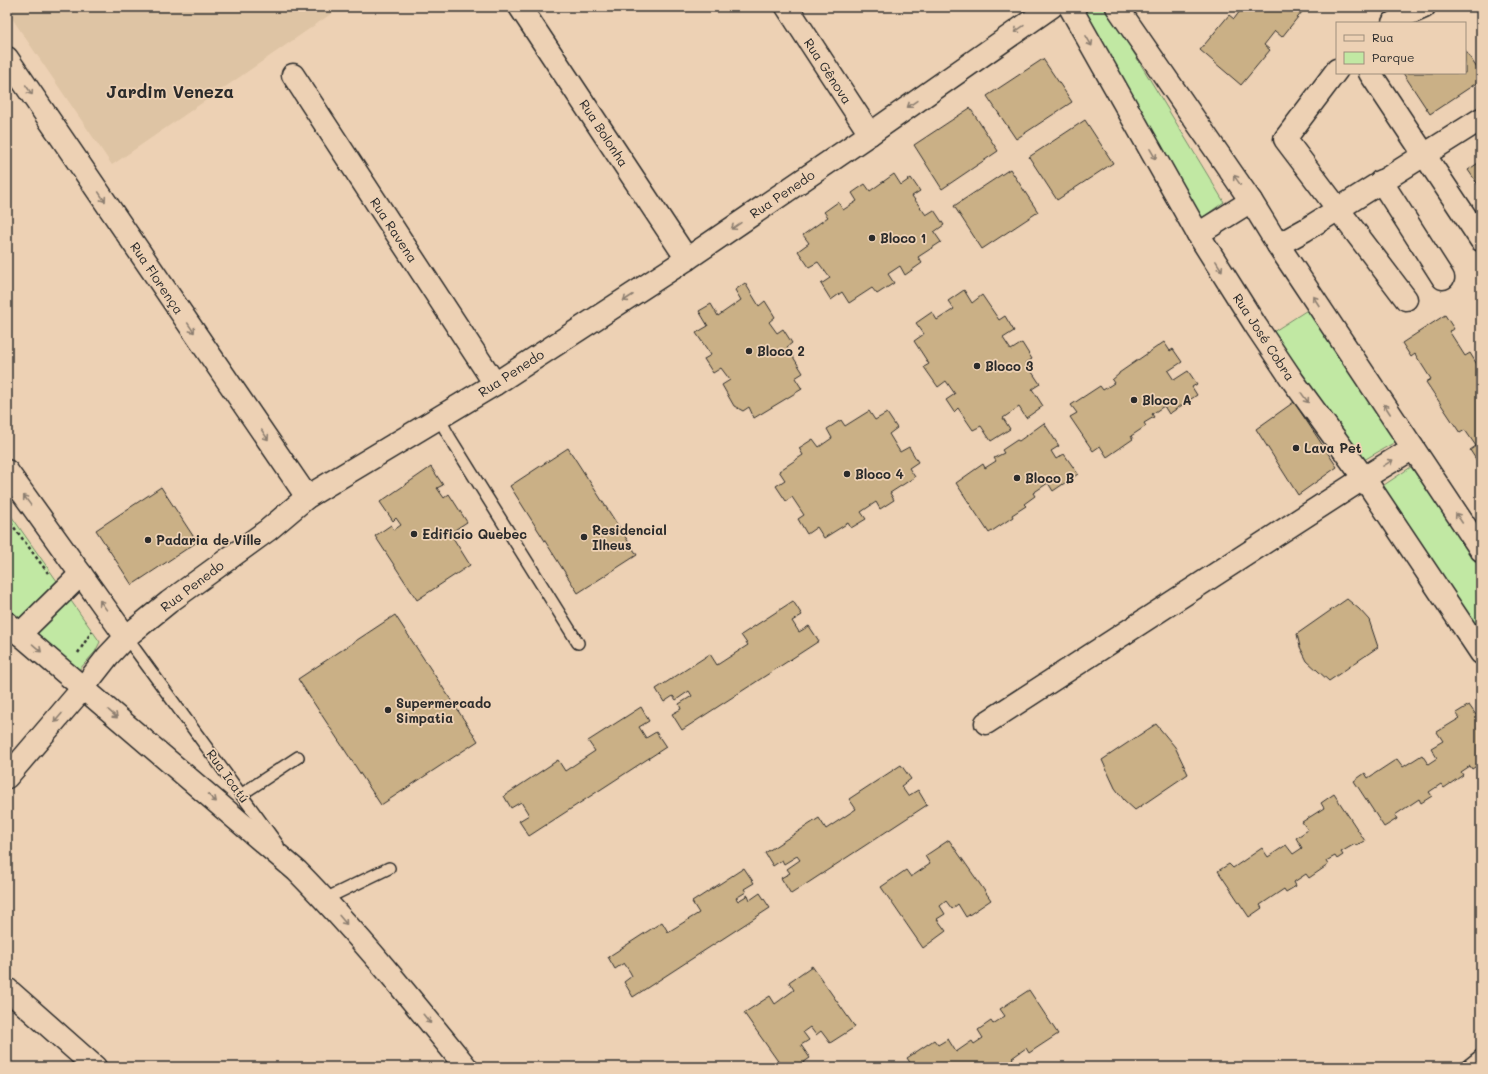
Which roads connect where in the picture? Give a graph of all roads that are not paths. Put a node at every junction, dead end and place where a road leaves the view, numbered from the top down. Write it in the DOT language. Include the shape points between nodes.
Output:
graph roads {
  1 [pos="520,7"];
  2 [pos="787,7"];
  3 [pos="1051,7"];
  4 [pos="1070,7"];
  5 [pos="1117,7"];
  6 [pos="1424,7"];
  7 [pos="1396,22"];
  8 [pos="7,58"];
  9 [pos="1336,71"];
  10 [pos="1371,74"];
  11 [pos="293,76"];
  12 [pos="1481,119"];
  13 [pos="870,134"];
  14 [pos="1424,154"];
  15 [pos="1381,181"];
  16 [pos="1251,201"];
  17 [pos="1338,210"];
  18 [pos="1198,234"];
  19 [pos="1481,240"];
  20 [pos="1278,245"];
  21 [pos="687,259"];
  22 [pos="1443,278"];
  23 [pos="1406,299"];
  24 [pos="495,384"];
  25 [pos="439,418"];
  26 [pos="1413,448"];
  27 [pos="7,471"];
  28 [pos="1364,478"];
  29 [pos="307,497"];
  30 [pos="1481,550"];
  31 [pos="81,574"];
  32 [pos="13,628"];
  33 [pos="126,637"];
  34 [pos="578,642"];
  35 [pos="1481,652"];
  36 [pos="83,688"];
  37 [pos="986,723"];
  38 [pos="298,757"];
  39 [pos="7,777"];
  40 [pos="242,794"];
  41 [pos="389,868"];
  42 [pos="297,871"];
  43 [pos="325,899"];
  44 [pos="7,988"];
  45 [pos="1481,1055"];
  46 [pos="95,1067"];
  47 [pos="466,1067"];
  48 [pos="1466,1067"];
  1 -- 21 [label="street, Rua Bolonha"];
  2 -- 13 [label="street, Rua Gênova"];
  3 -- 13 [label="street, Rua Penedo, one-way"];
  4 -- 18 [label="street, Rua José Cobra, one-way"];
  16 -- 5 [label="street, one-way"];
  6 -- 7 [label="street"];
  8 -- 29 [label="street, Rua Florença, one-way"];
  9 -- 17 [label="street" via="1285,139"];
  10 -- 14 [label="street"];
  11 -- 24 [label="street, Rua Ravena"];
  12 -- 14 [label="street"];
  13 -- 21 [label="street, Rua Penedo, one-way"];
  14 -- 15 [label="street"];
  14 -- 19 [label="street"];
  15 -- 17 [label="street"];
  15 -- 22 [label="street"];
  16 -- 18 [label="street"];
  16 -- 20 [label="street"];
  17 -- 20 [label="street"];
  17 -- 23 [label="street"];
  18 -- 28 [label="street, Rua José Cobra, one-way" via="1293,381"];
  26 -- 20 [label="street, one-way"];
  21 -- 24 [label="street, Rua Penedo, one-way"];
  24 -- 25 [label="street, Rua Penedo"];
  25 -- 29 [label="street, Rua Penedo"];
  25 -- 34 [label="lane"];
  28 -- 26 [label="street, one-way"];
  30 -- 26 [label="street, one-way"];
  31 -- 27 [label="street, Rua Icatú, one-way"];
  28 -- 35 [label="street, Rua José Cobra"];
  28 -- 37 [label="street"];
  29 -- 33 [label="street, Rua Penedo" via="268,530 169,602"];
  31 -- 32 [label="street"];
  33 -- 31 [label="street, Rua Icatú, one-way"];
  32 -- 36 [label="street, one-way"];
  33 -- 36 [label="street, Rua Penedo"];
  33 -- 40 [label="lane, Rua Icatú"];
  36 -- 39 [label="street, Rua Penedo, one-way"];
  36 -- 42 [label="street, one-way"];
  38 -- 40 [label="lane"];
  40 -- 42 [label="lane, Rua Icatú"];
  41 -- 43 [label="lane"];
  42 -- 43 [label="street, Rua Icatú"];
  43 -- 47 [label="street, Rua Icatú, one-way"];
  44 -- 46 [label="street"];
  45 -- 48 [label="lane"];
}
